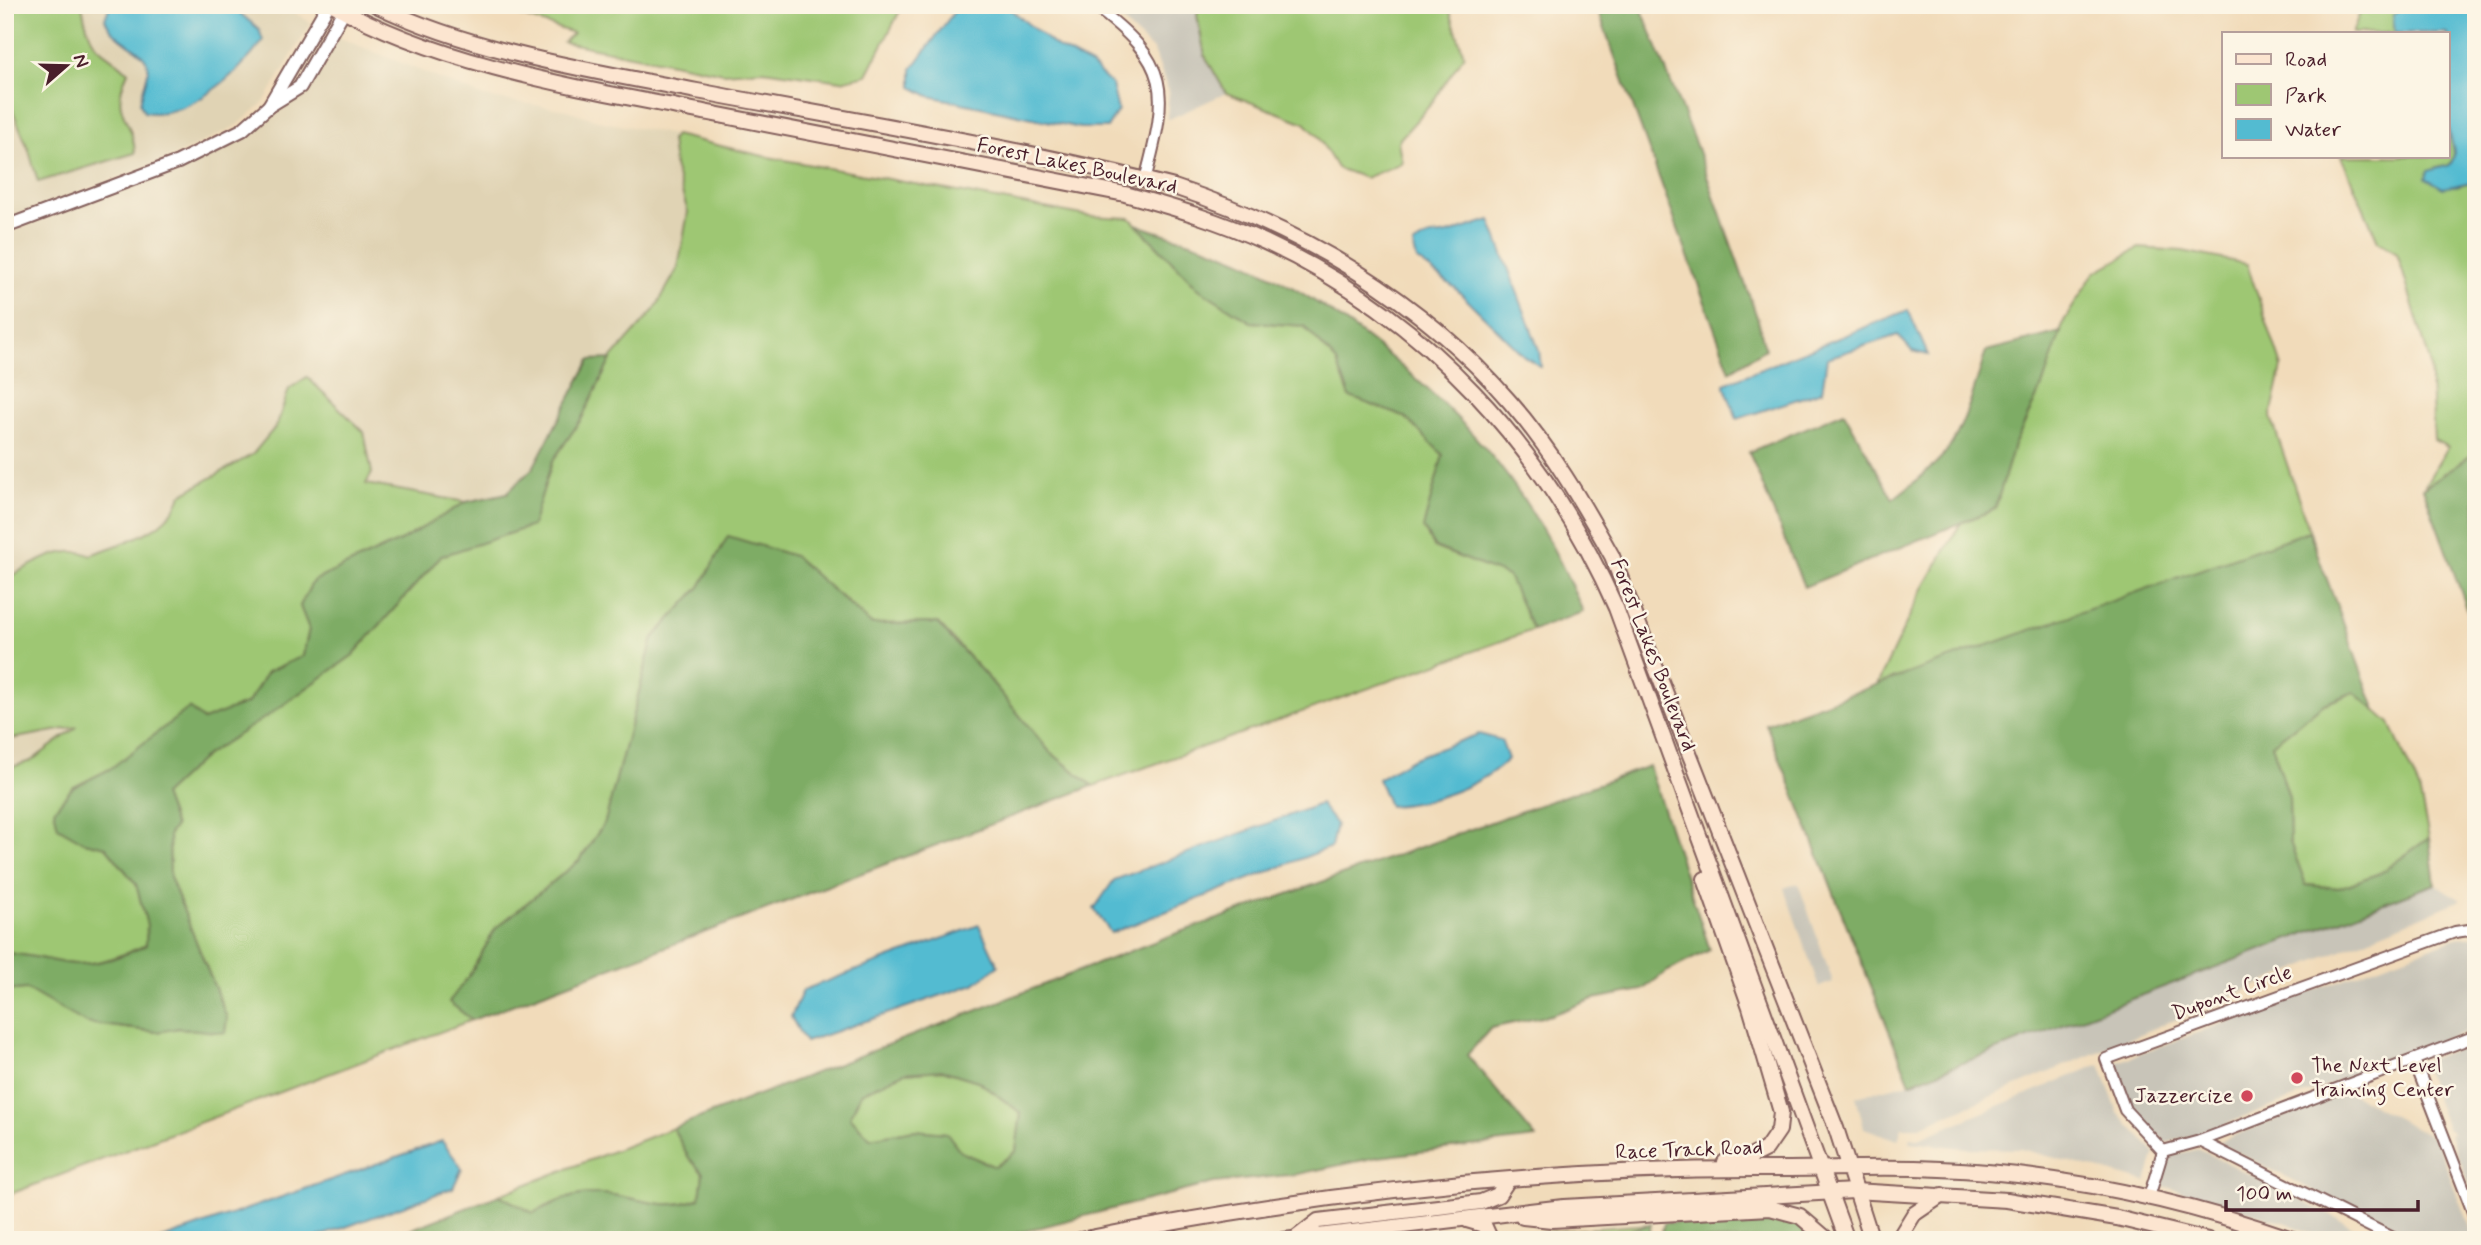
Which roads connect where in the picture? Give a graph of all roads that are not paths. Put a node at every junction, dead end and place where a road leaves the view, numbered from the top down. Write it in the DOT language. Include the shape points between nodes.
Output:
graph roads {
  1 [pos="328,5"];
  2 [pos="376,5"];
  3 [pos="1093,5"];
  4 [pos="341,7"];
  5 [pos="269,106"];
  6 [pos="1145,180"];
  7 [pos="5,227"];
  8 [pos="1682,787"];
  9 [pos="2476,929"];
  10 [pos="2476,1036"];
  11 [pos="2414,1060"];
  12 [pos="2200,1141"];
  13 [pos="2163,1151"];
  14 [pos="1849,1167"];
  15 [pos="1699,1168"];
  16 [pos="1822,1168"];
  17 [pos="1508,1181"];
  18 [pos="1854,1191"];
  19 [pos="1832,1193"];
  20 [pos="1942,1195"];
  21 [pos="2149,1197"];
  22 [pos="1512,1213"];
  23 [pos="1459,1219"];
  24 [pos="2476,1220"];
  25 [pos="1489,1236"];
  26 [pos="1290,1239"];
  27 [pos="1080,1240"];
  28 [pos="1828,1240"];
  29 [pos="1847,1240"];
  30 [pos="1872,1240"];
  31 [pos="1898,1240"];
  32 [pos="2208,1240"];
  33 [pos="2295,1240"];
  34 [pos="2397,1240"];
  1 -- 5 [label="street"];
  2 -- 6 [label="main road, Forest Lakes Boulevard" via="448,34 503,49"];
  3 -- 6 [label="street" via="1147,53 1162,95 1160,125"];
  4 -- 5 [label="street" via="300,87"];
  4 -- 8 [label="main road, Forest Lakes Boulevard" via="421,44 503,69 1125,194 1216,221 1312,266 1419,339 1496,413 1530,457 1597,567"];
  5 -- 7 [label="street" via="242,130 178,162"];
  6 -- 14 [label="main road, Forest Lakes Boulevard" via="1221,202 1274,226 1386,290 1468,359 1545,446 1580,499 1632,599"];
  8 -- 15 [label="main road" via="1684,814 1781,1112 1779,1130 1766,1149"];
  8 -- 16 [label="main road, Forest Lakes Boulevard"];
  9 -- 13 [label="street, Dupont Circle" via="2455,932 2106,1059 2124,1111"];
  10 -- 11 [label="street"];
  11 -- 12 [label="street"];
  11 -- 24 [label="street"];
  12 -- 13 [label="street"];
  12 -- 34 [label="street"];
  13 -- 21 [label="street"];
  14 -- 16 [label="main road, Race Track Road"];
  14 -- 18 [label="main road, Forest Lakes Boulevard"];
  14 -- 21 [label="main road, Race Track Road" via="2025,1176"];
  15 -- 16 [label="main road, Race Track Road"];
  15 -- 17 [label="main road, Race Track Road"];
  16 -- 19 [label="main road, Forest Lakes Boulevard"];
  17 -- 26 [label="main road" via="1498,1195 1481,1202 1318,1221"];
  17 -- 27 [label="main road, Race Track Road" via="1279,1206"];
  18 -- 19 [label="main road"];
  18 -- 20 [label="main road"];
  18 -- 30 [label="main road, Forest Lakes Boulevard"];
  19 -- 22 [label="main road"];
  19 -- 29 [label="main road, Forest Lakes Boulevard"];
  20 -- 31 [label="main road" via="1914,1214"];
  20 -- 32 [label="main road" via="2081,1211"];
  21 -- 33 [label="main road, Race Track Road"];
  22 -- 23 [label="main road"];
  22 -- 28 [label="main road" via="1552,1220 1770,1209 1800,1216"];
  23 -- 25 [label="main road" via="1484,1225"];
  23 -- 26 [label="main road"];
}
